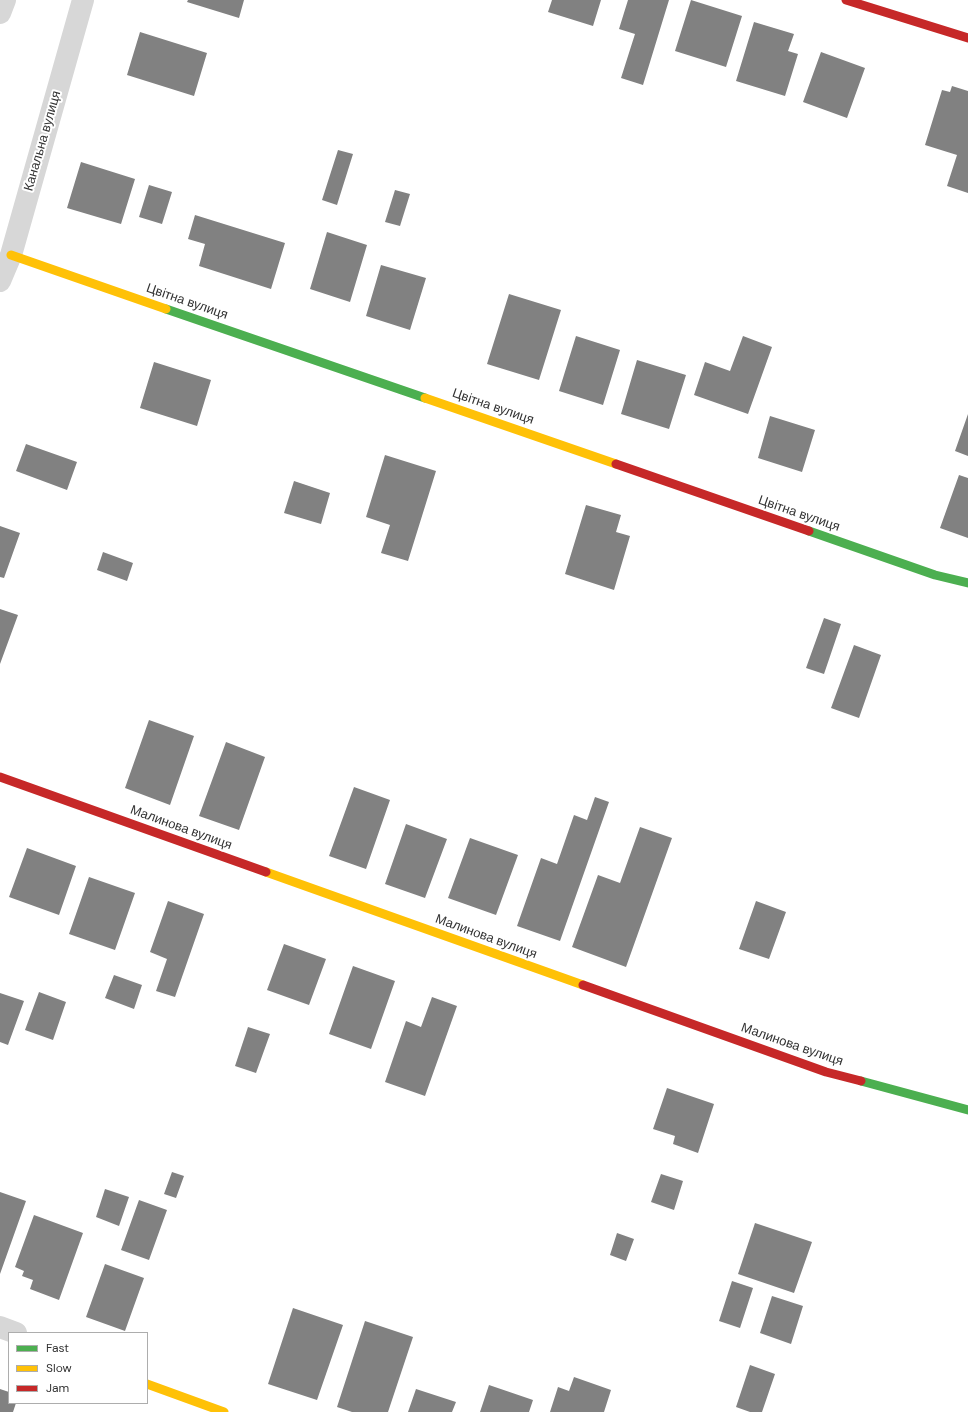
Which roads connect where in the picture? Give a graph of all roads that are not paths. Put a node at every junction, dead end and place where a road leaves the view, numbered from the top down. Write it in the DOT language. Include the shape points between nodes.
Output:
graph roads {
  1 [pos="5,0"];
  2 [pos="83,0"];
  3 [pos="846,0"];
  4 [pos="0,12"];
  5 [pos="968,38"];
  6 [pos="11,255"];
  7 [pos="0,281"];
  8 [pos="968,583"];
  9 [pos="0,777"];
  10 [pos="968,1110"];
  11 [pos="0,1327"];
  12 [pos="13,1332"];
  13 [pos="148,1384"];
  14 [pos="224,1412"];
  1 -- 4 [label="street"];
  2 -- 6 [label="street, Канальна вулиця"];
  3 -- 5 [label="street"];
  6 -- 7 [label="street, Канальна вулиця"];
  6 -- 8 [label="street, Цвітна вулиця" via="927,572"];
  9 -- 10 [label="street, Малинова вулиця" via="826,1072"];
  11 -- 12 [label="street"];
  13 -- 14 [label="street"];
}
